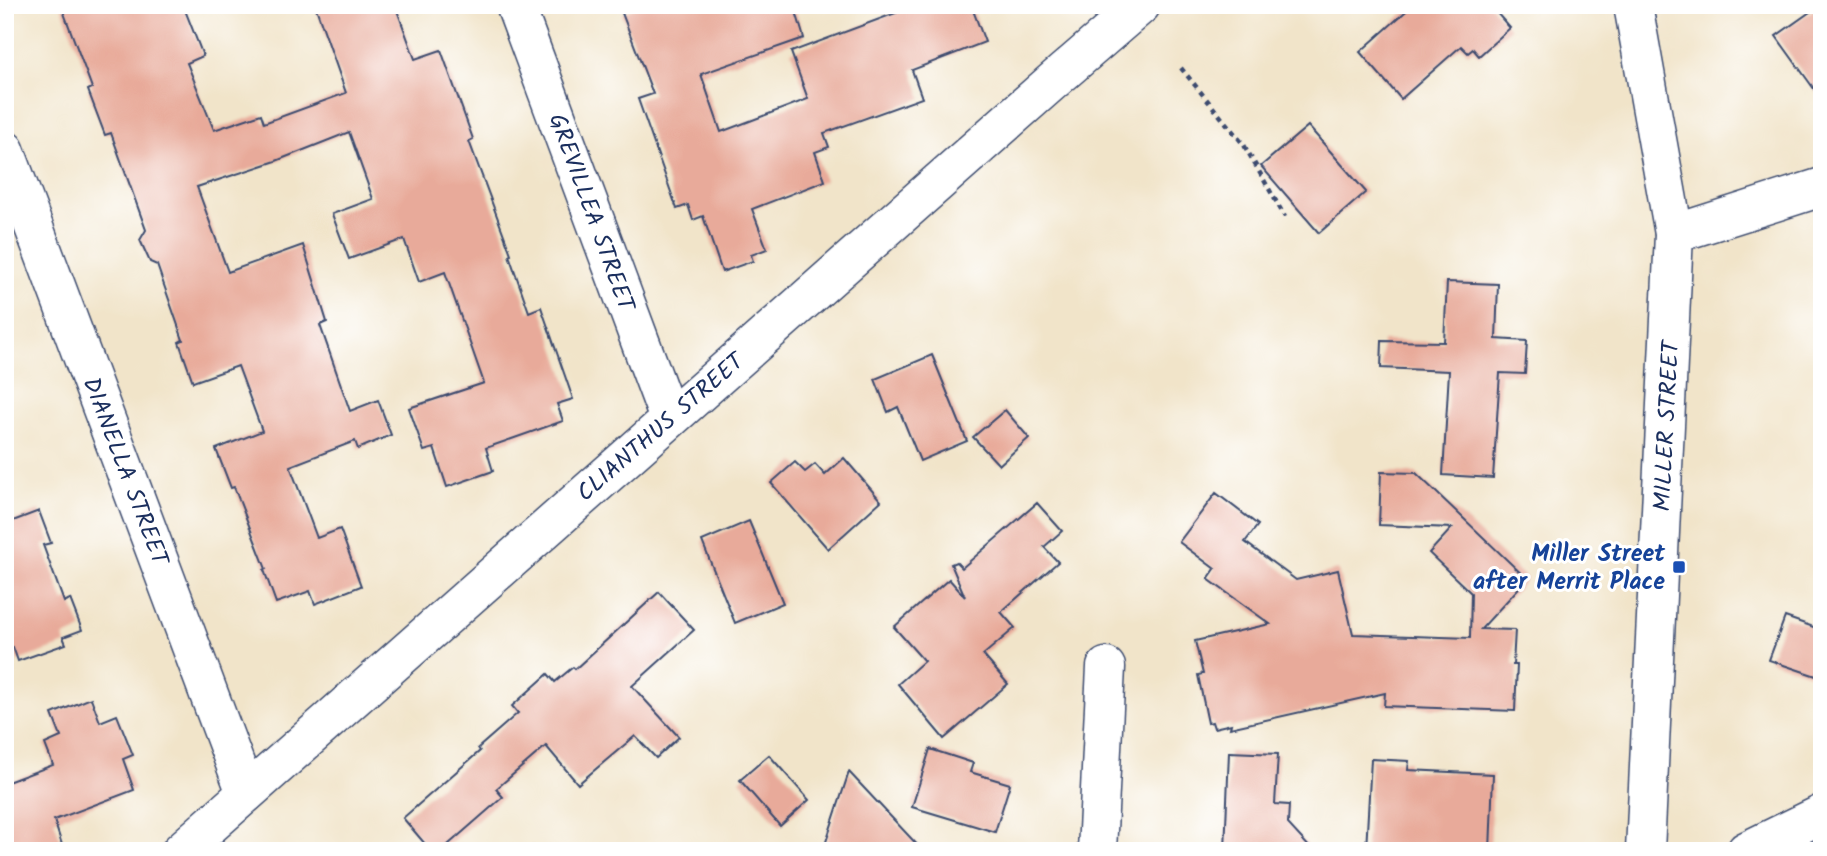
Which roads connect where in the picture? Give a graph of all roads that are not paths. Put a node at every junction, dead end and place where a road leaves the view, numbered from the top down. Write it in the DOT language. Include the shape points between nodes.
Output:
graph roads {
  1 [pos="515,5"];
  2 [pos="1141,5"];
  3 [pos="1633,5"];
  4 [pos="1097,21"];
  5 [pos="5,150"];
  6 [pos="1822,187"];
  7 [pos="1674,234"];
  8 [pos="669,419"];
  9 [pos="1107,667"];
  10 [pos="246,793"];
  11 [pos="1822,814"];
  12 [pos="181,851"];
  13 [pos="1097,851"];
  14 [pos="1645,851"];
  15 [pos="1746,851"];
  1 -- 8 [label="street, GREVILLEA STREET"];
  2 -- 4 [label="street, CLIANTHUS STREET"];
  3 -- 7 [label="street, MILLER STREET"];
  4 -- 8 [label="street, CLIANTHUS STREET"];
  5 -- 10 [label="street, DIANELLA STREET"];
  6 -- 7 [label="street"];
  7 -- 14 [label="street, MILLER STREET"];
  8 -- 10 [label="street, CLIANTHUS STREET"];
  9 -- 13 [label="street"];
  10 -- 12 [label="street, CLIANTHUS STREET"];
  11 -- 15 [label="street"];
}
